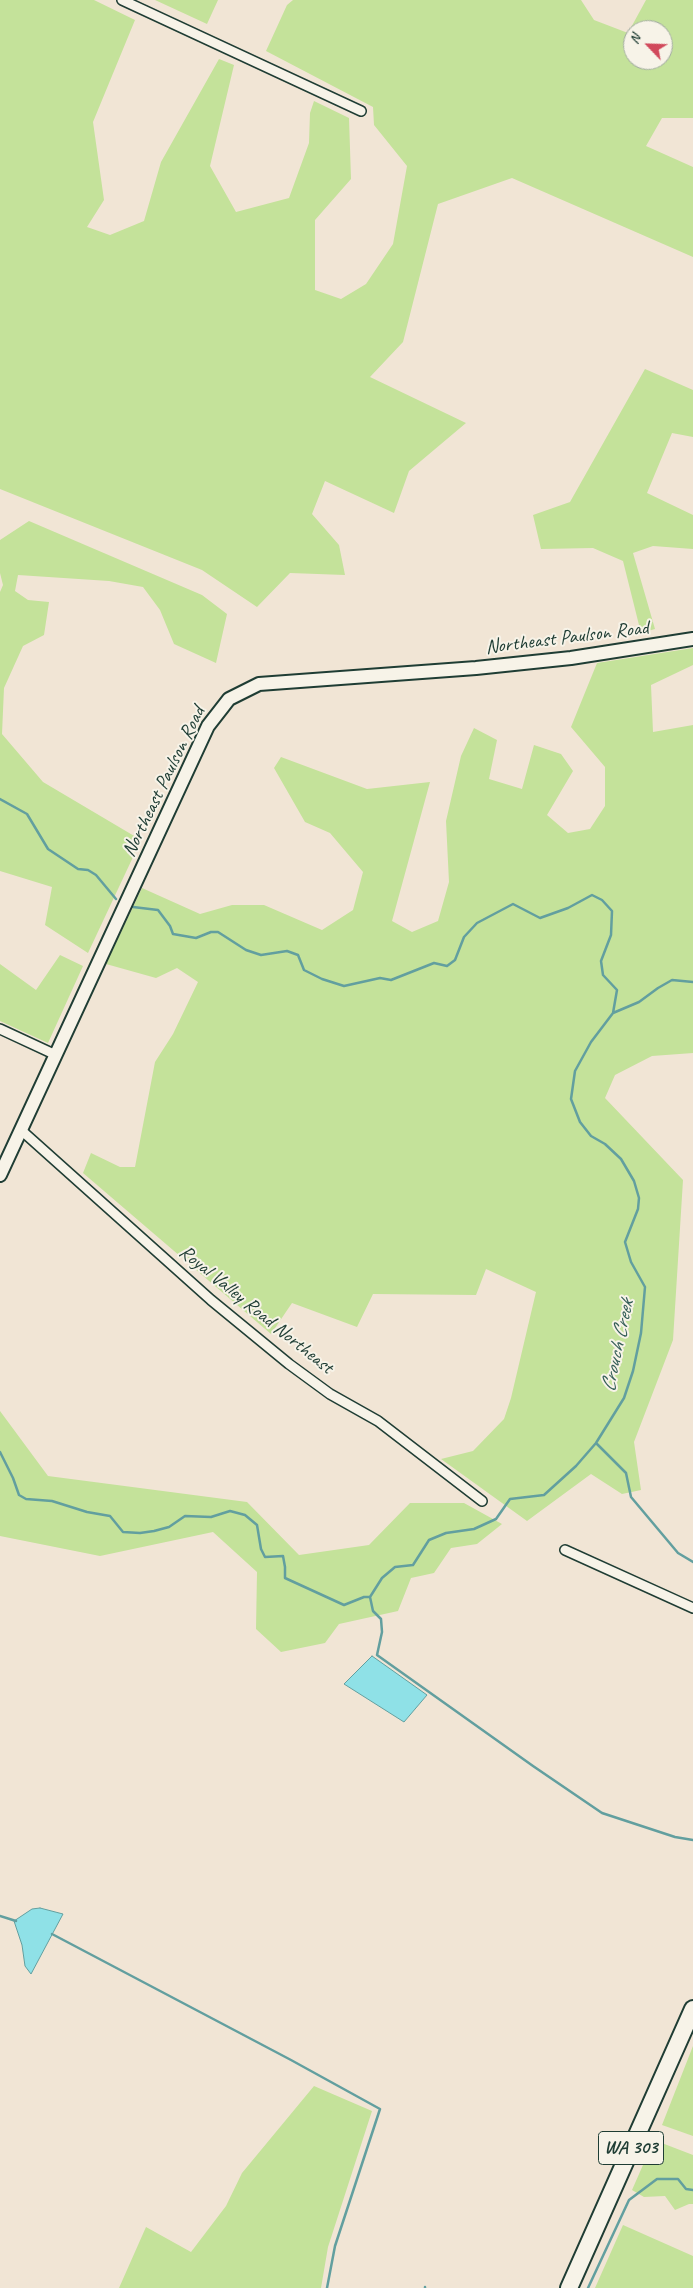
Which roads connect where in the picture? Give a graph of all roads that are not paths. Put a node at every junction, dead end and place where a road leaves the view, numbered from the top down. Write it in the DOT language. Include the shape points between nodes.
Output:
graph roads {
  1 [pos="122,0"];
  2 [pos="361,111"];
  3 [pos="693,639"];
  4 [pos="0,1029"];
  5 [pos="56,1055"];
  6 [pos="21,1130"];
  7 [pos="0,1175"];
  8 [pos="482,1501"];
  9 [pos="565,1550"];
  10 [pos="693,1608"];
  11 [pos="693,2009"];
  12 [pos="570,2288"];
  1 -- 2 [label="street"];
  3 -- 5 [label="street, Northeast Paulson Road" via="571,658 476,668 259,684 236,694 223,705 208,726"];
  4 -- 5 [label="street"];
  5 -- 6 [label="street, Northeast Paulson Road"];
  6 -- 7 [label="street, Northeast Paulson Road"];
  6 -- 8 [label="street, Royal Valley Road Northeast" via="211,1300 295,1368 330,1394 378,1421"];
  9 -- 10 [label="street"];
  11 -- 12 [label="highway, WA 303"];
}
